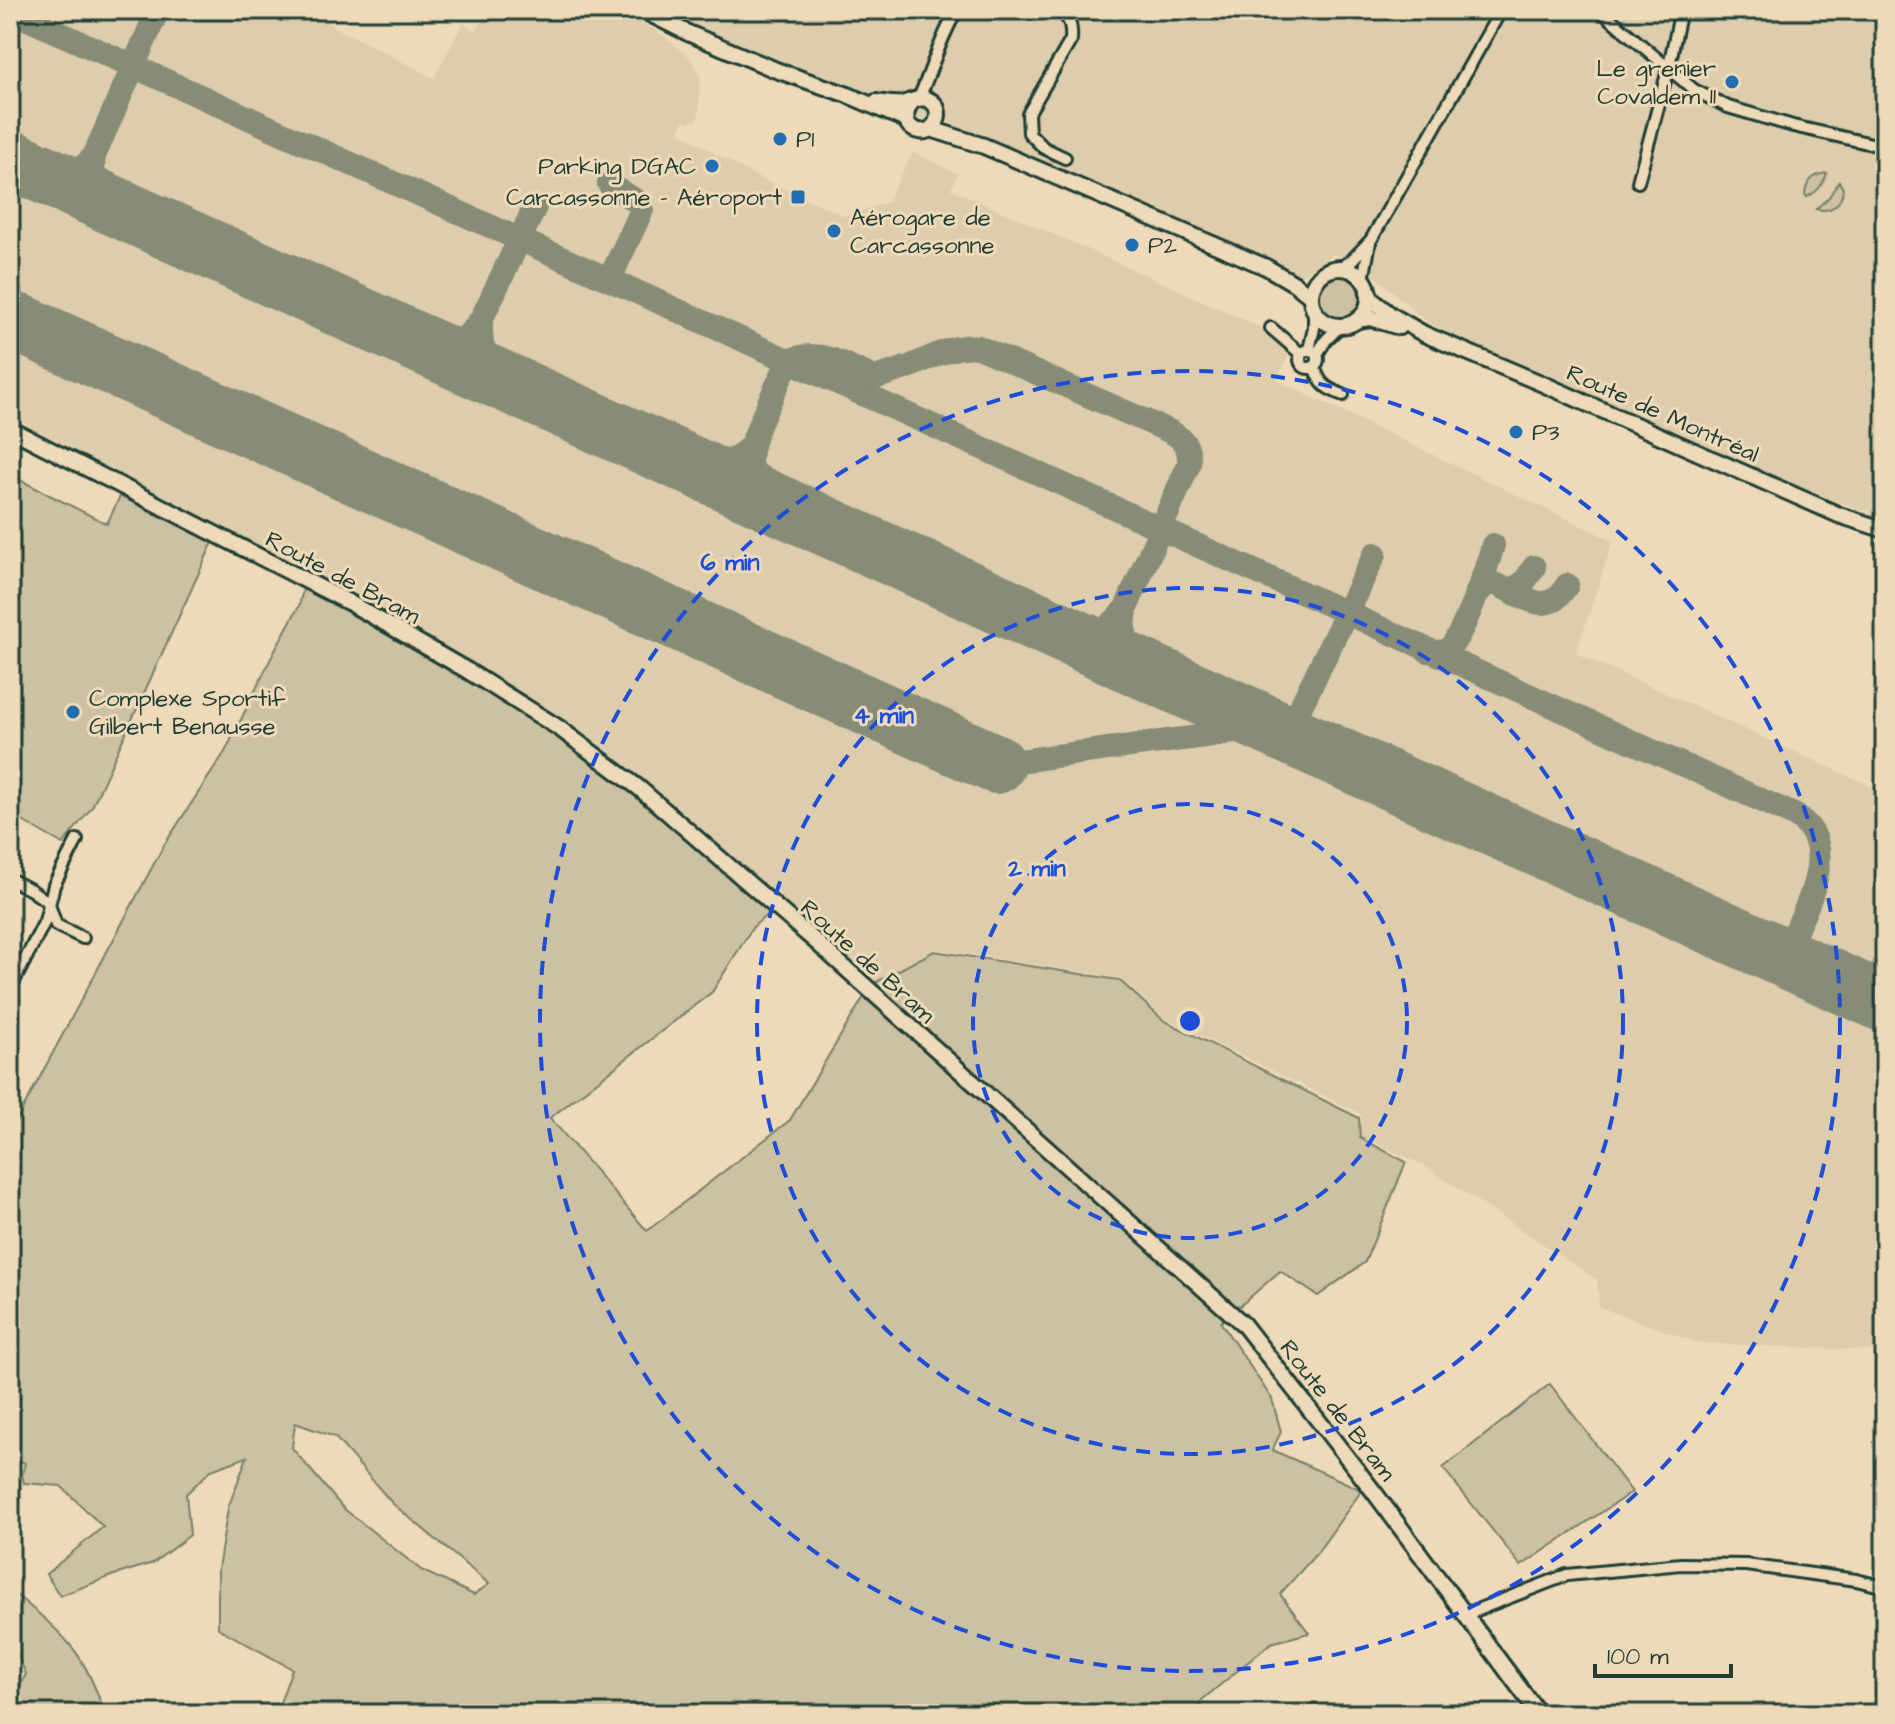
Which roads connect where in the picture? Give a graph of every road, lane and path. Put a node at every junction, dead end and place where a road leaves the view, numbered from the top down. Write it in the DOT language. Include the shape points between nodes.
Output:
graph roads {
  1 [pos="642,10"];
  2 [pos="957,10"];
  3 [pos="1058,10"];
  4 [pos="1501,10"];
  5 [pos="1600,10"];
  6 [pos="1681,10"];
  7 [pos="1668,70"];
  8 [pos="848,95"];
  9 [pos="926,109"];
  10 [pos="906,120"];
  11 [pos="1885,147"];
  12 [pos="1065,158"];
  13 [pos="1638,182"];
  14 [pos="1371,240"];
  15 [pos="1266,267"];
  16 [pos="1340,268"];
  17 [pos="1320,276"];
  18 [pos="1366,286"];
  19 [pos="1312,303"];
  20 [pos="1357,320"];
  21 [pos="1340,326"];
  22 [pos="1271,328"];
  23 [pos="1424,334"];
  24 [pos="1309,353"];
  25 [pos="1314,367"];
  26 [pos="1343,395"];
  27 [pos="10,429"];
  28 [pos="1885,530"];
  29 [pos="77,840"];
  30 [pos="10,879"];
  31 [pos="48,902"];
  32 [pos="83,938"];
  33 [pos="10,989"];
  34 [pos="1885,1587"];
  35 [pos="1464,1615"];
  36 [pos="1539,1714"];
  1 -- 8 [label="main road" via="717,46"];
  2 -- 9 [label="street" via="930,74"];
  3 -- 12 [label="street" via="1072,27 1071,40 1028,114 1029,133"];
  4 -- 14 [label="street"];
  5 -- 7 [label="street"];
  6 -- 7 [label="street"];
  7 -- 11 [label="street" via="1728,107"];
  7 -- 13 [label="street"];
  8 -- 9 [label="main road"];
  8 -- 10 [label="main road"];
  9 -- 10 [label="main road" via="906,110"];
  9 -- 10 [label="main road" via="926,131"];
  9 -- 15 [label="main road" via="984,146"];
  14 -- 16 [label="street"];
  14 -- 18 [label="street"];
  15 -- 17 [label="main road"];
  15 -- 19 [label="main road" via="1295,284"];
  16 -- 17 [label="main road"];
  16 -- 18 [label="main road" via="1357,274"];
  17 -- 19 [label="main road"];
  18 -- 20 [label="main road" via="1367,308"];
  18 -- 23 [label="main road, Route de Montréal" via="1372,300"];
  19 -- 21 [label="main road" via="1325,322"];
  19 -- 24 [label="street"];
  20 -- 21 [label="main road"];
  20 -- 23 [label="main road, Route de Montréal" via="1370,318"];
  21 -- 24 [label="street"];
  22 -- 24 [label="street"];
  23 -- 28 [label="main road, Route de Montréal" via="1839,515"];
  24 -- 25 [label="street" via="1318,363"];
  24 -- 25 [label="street" via="1300,360 1308,369"];
  25 -- 26 [label="street" via="1327,388"];
  27 -- 35 [label="main road, Route de Bram" via="350,603 559,728 639,788 1243,1324"];
  29 -- 31 [label="street"];
  30 -- 31 [label="street"];
  31 -- 32 [label="street" via="56,925"];
  31 -- 33 [label="street" via="45,921"];
  34 -- 35 [label="street" via="1746,1565 1681,1564 1567,1575"];
  35 -- 36 [label="main road, Route de Bram"];
}
